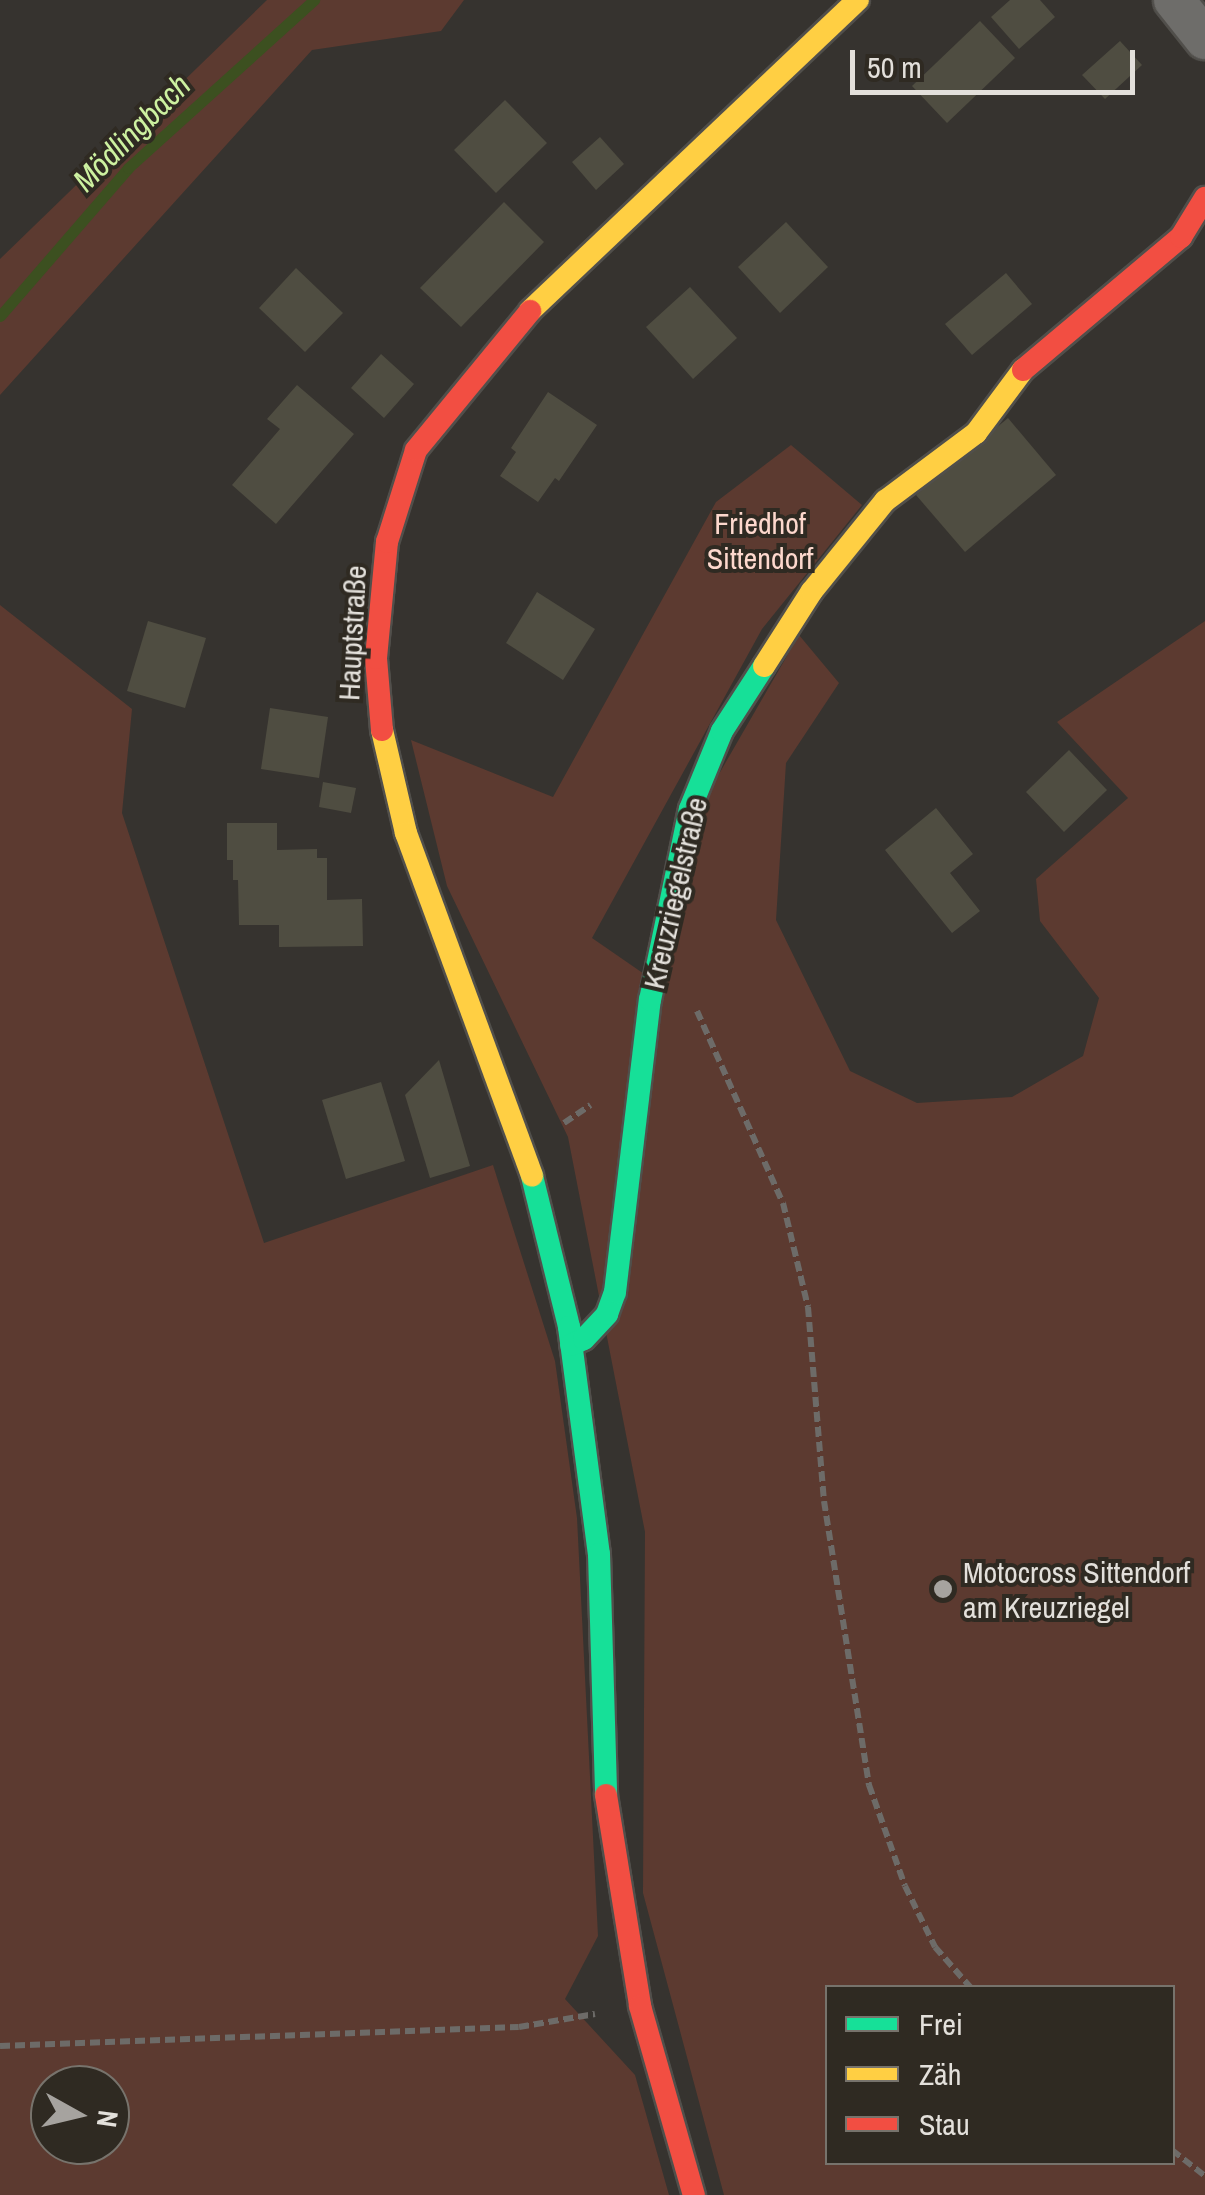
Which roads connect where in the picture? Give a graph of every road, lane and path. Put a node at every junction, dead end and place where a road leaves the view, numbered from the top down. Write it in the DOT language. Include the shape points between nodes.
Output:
graph roads {
  1 [pos="858,0"];
  2 [pos="1174,0"];
  3 [pos="1205,39"];
  4 [pos="1205,198"];
  5 [pos="696,992"];
  6 [pos="642,1071"];
  7 [pos="525,1148"];
  8 [pos="571,1344"];
  9 [pos="968,1985"];
  10 [pos="640,2006"];
  11 [pos="0,2046"];
  12 [pos="1175,2152"];
  13 [pos="1205,2176"];
  14 [pos="694,2195"];
  1 -- 7 [label="main road, Hauptstraße" via="528,313 416,450 386,542 376,710 406,832"];
  2 -- 3 [label="street"];
  4 -- 6 [label="main road, Kreuzriegelstraße" via="1181,237 1024,370 976,433 884,501 812,591 722,731 690,809"];
  5 -- 9 [label="path" via="697,1011 784,1202 808,1307 824,1501 869,1785 935,1947"];
  6 -- 7 [label="path"];
  6 -- 8 [label="main road, Kreuzriegelstraße" via="615,1292 607,1314 584,1340"];
  7 -- 8 [label="main road, Hauptstraße"];
  8 -- 10 [label="main road, Hauptstraße" via="600,1554 602,1770"];
  10 -- 11 [label="path" via="519,2027"];
  10 -- 14 [label="main road, Hauptstraße"];
  12 -- 13 [label="path"];
}
